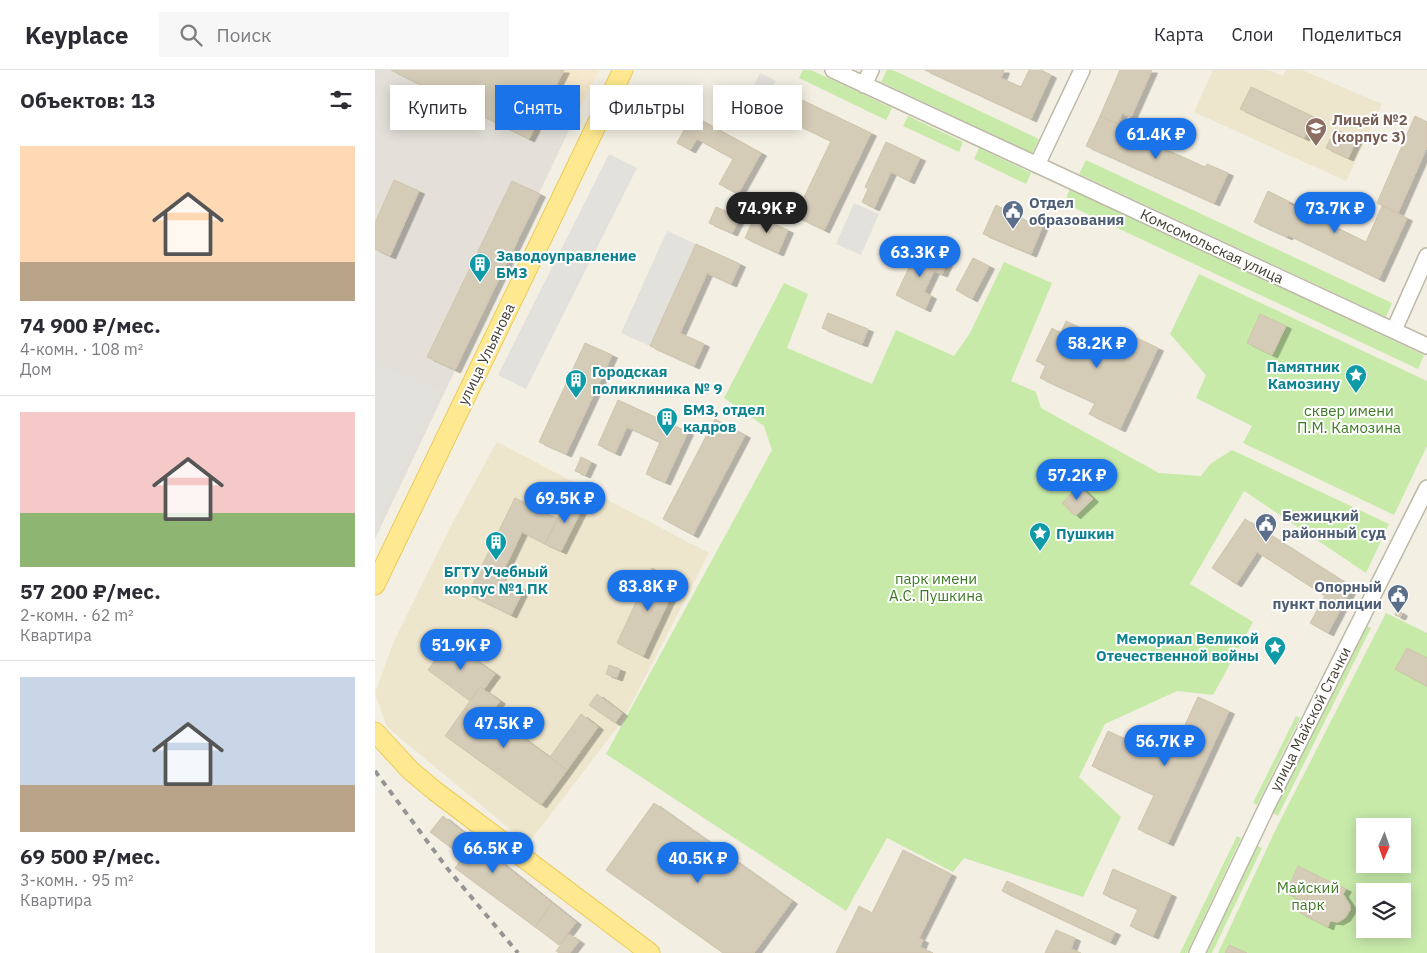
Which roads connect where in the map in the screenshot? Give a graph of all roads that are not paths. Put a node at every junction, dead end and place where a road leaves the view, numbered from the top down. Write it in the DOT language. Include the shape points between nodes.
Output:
graph roads {
  1 [pos="623,70"];
  2 [pos="833,70"];
  3 [pos="871,70"];
  4 [pos="1082,70"];
  5 [pos="864,85"];
  6 [pos="1037,165"];
  7 [pos="1427,256"];
  8 [pos="1394,330"];
  9 [pos="1427,346"];
  10 [pos="1427,488"];
  11 [pos="375,585"];
  12 [pos="375,732"];
  13 [pos="650,953"];
  14 [pos="1197,953"];
  1 -- 11 [label="main road, улица Ульянова"];
  2 -- 5 [label="street, Комсомольская улица"];
  3 -- 5 [label="street"];
  4 -- 6 [label="street"];
  5 -- 6 [label="street, Комсомольская улица"];
  6 -- 8 [label="street, Комсомольская улица"];
  7 -- 8 [label="street"];
  8 -- 9 [label="street, Комсомольская улица"];
  10 -- 14 [label="street, улица Майской Стачки"];
  12 -- 13 [label="main road" via="411,771 435,791"];
}
